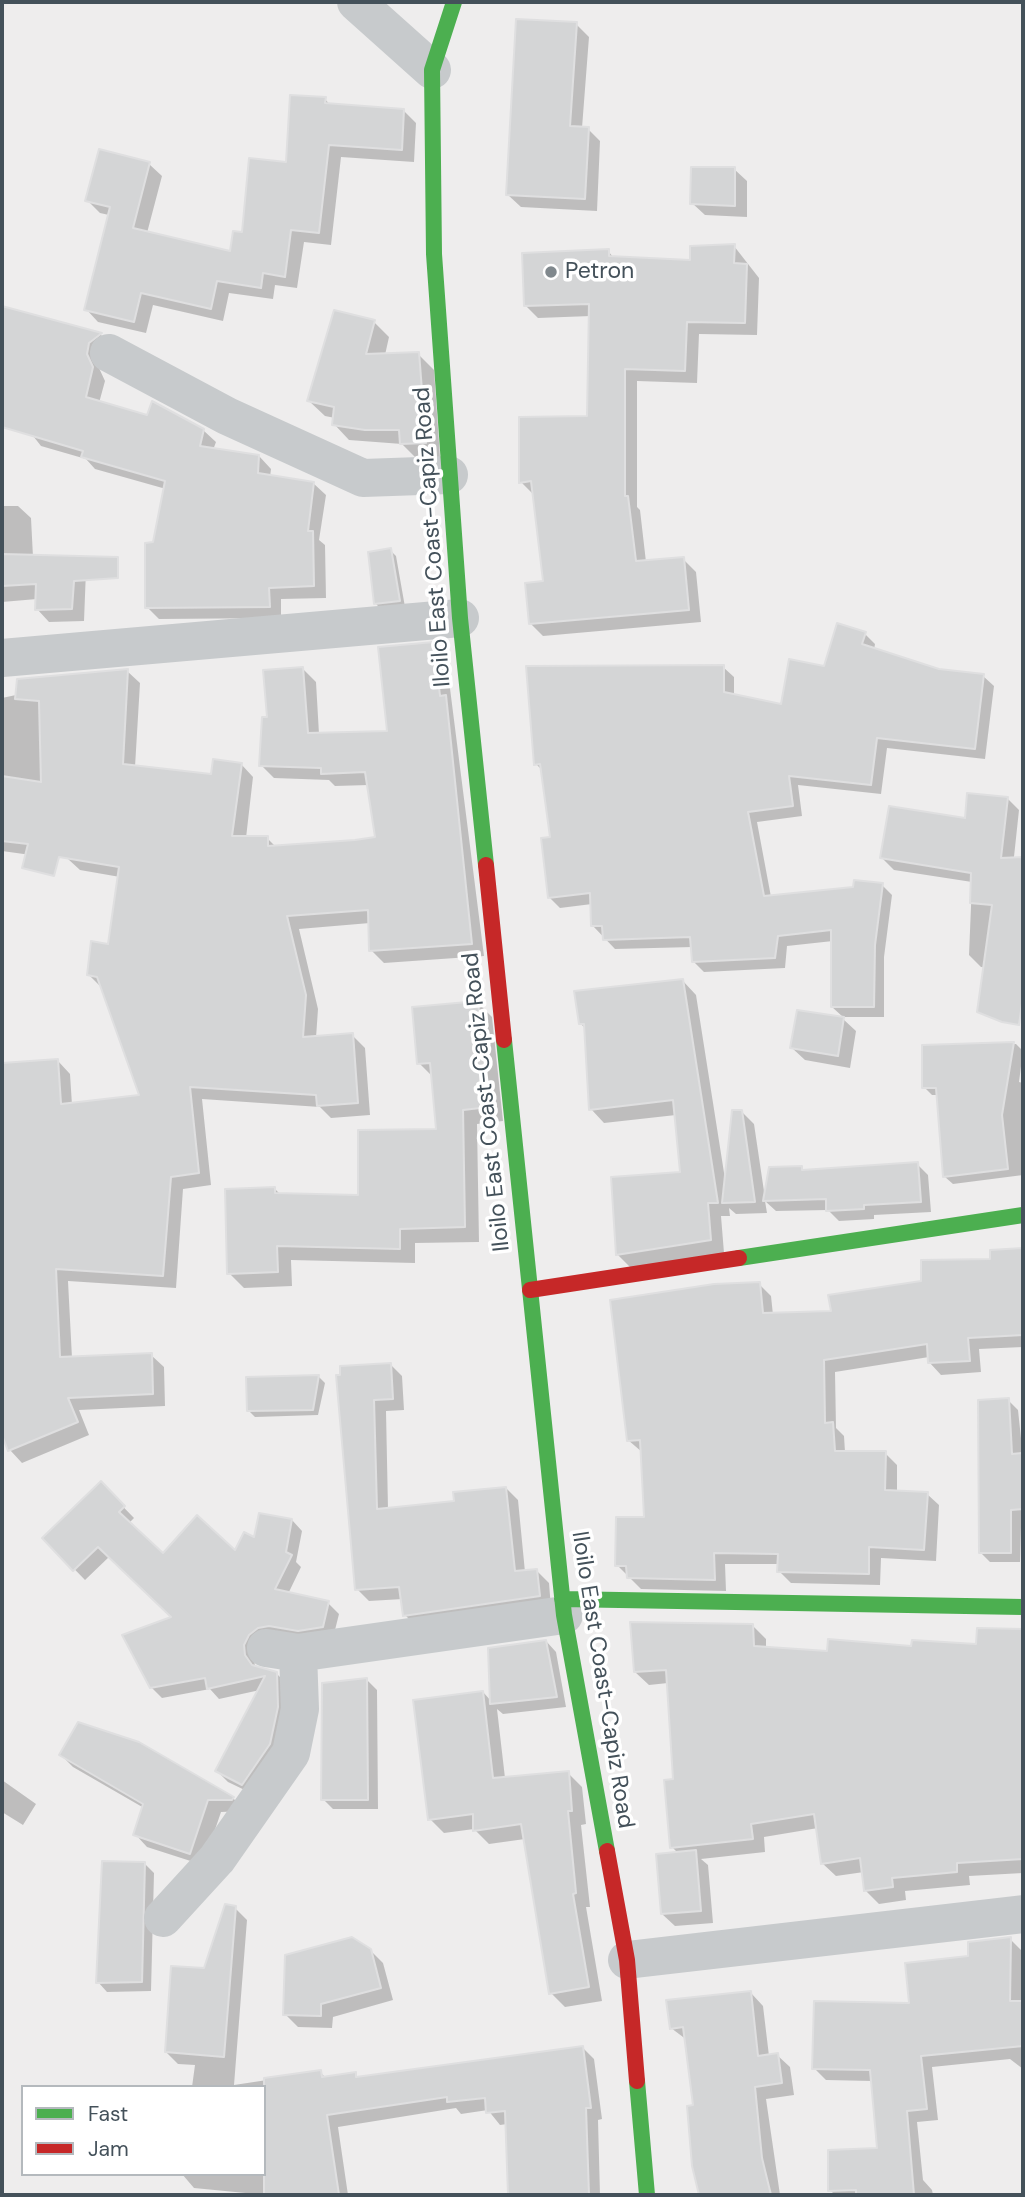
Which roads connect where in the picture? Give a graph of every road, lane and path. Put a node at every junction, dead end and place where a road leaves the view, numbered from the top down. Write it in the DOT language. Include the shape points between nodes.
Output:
graph roads {
  1 [pos="356,2"];
  2 [pos="454,2"];
  3 [pos="432,70"];
  4 [pos="109,352"];
  5 [pos="449,475"];
  6 [pos="460,618"];
  7 [pos="2,658"];
  8 [pos="1023,1214"];
  9 [pos="530,1290"];
  10 [pos="563,1607"];
  11 [pos="1023,1607"];
  12 [pos="1023,1914"];
  13 [pos="163,1918"];
  14 [pos="627,1960"];
  15 [pos="647,2195"];
  1 -- 3 [label="street"];
  2 -- 3 [label="main road, Iloilo East Coast-Capiz Road"];
  3 -- 5 [label="main road, Iloilo East Coast-Capiz Road" via="434,254"];
  4 -- 5 [label="street" via="227,416 363,478"];
  5 -- 6 [label="main road, Iloilo East Coast-Capiz Road"];
  6 -- 7 [label="street"];
  6 -- 9 [label="main road, Iloilo East Coast-Capiz Road"];
  8 -- 9 [label="main road"];
  9 -- 10 [label="main road, Iloilo East Coast-Capiz Road"];
  10 -- 11 [label="main road"];
  10 -- 13 [label="street" via="282,1651 300,1709 290,1752 217,1859"];
  10 -- 14 [label="main road, Iloilo East Coast-Capiz Road"];
  12 -- 14 [label="street"];
  14 -- 15 [label="main road, Iloilo East Coast-Capiz Road"];
}
